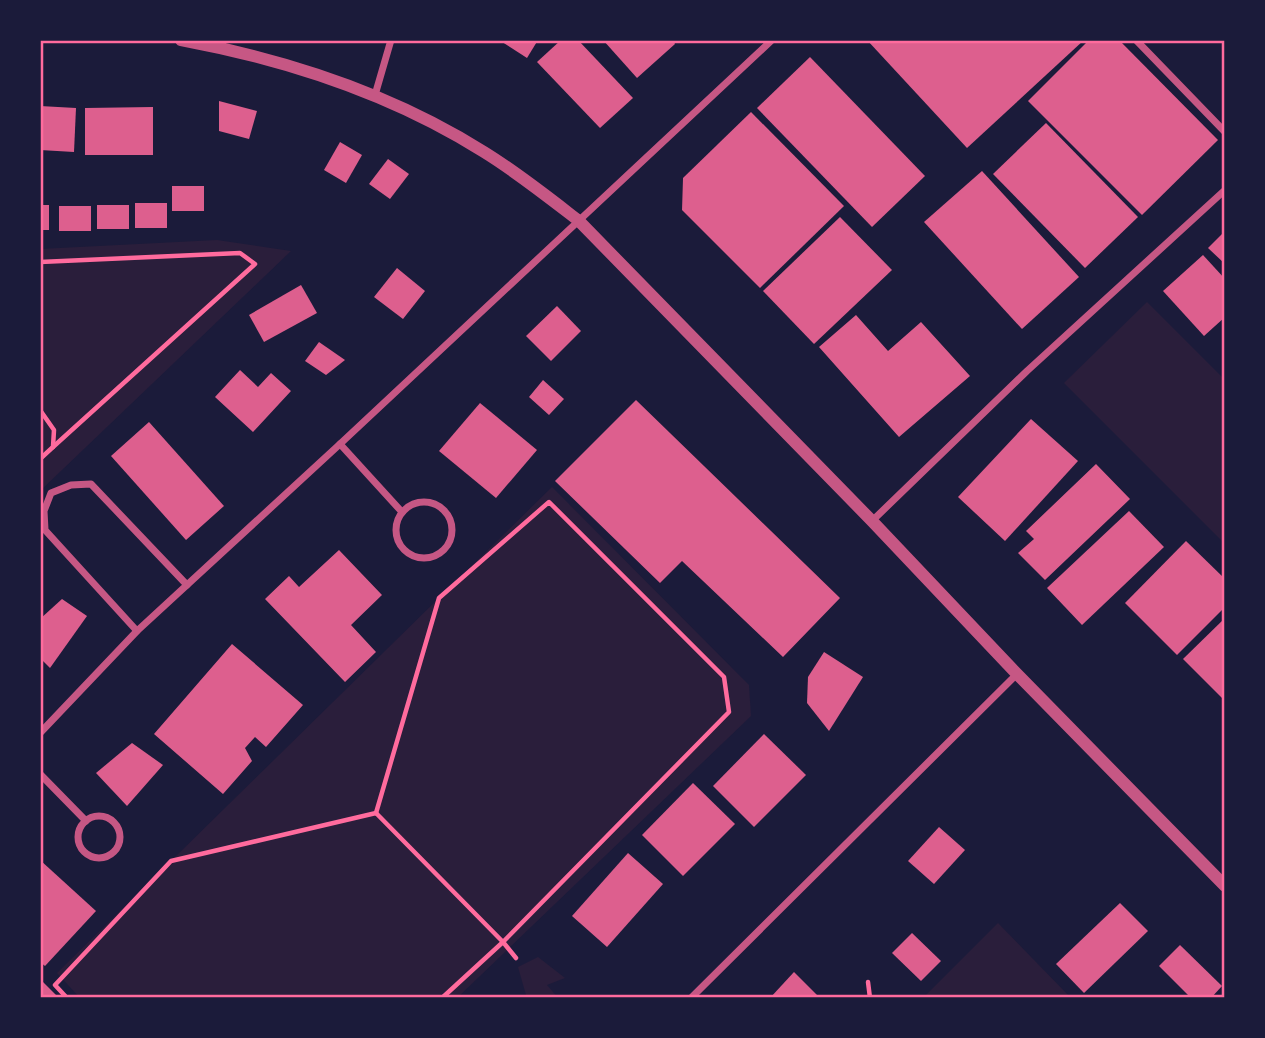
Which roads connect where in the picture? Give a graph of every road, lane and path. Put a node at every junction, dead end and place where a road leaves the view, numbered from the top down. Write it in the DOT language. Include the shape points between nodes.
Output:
graph roads {
  1 [pos="181,40"];
  2 [pos="391,40"];
  3 [pos="772,40"];
  4 [pos="1136,40"];
  5 [pos="376,95"];
  6 [pos="1225,132"];
  7 [pos="1225,190"];
  8 [pos="579,221"];
  9 [pos="40,262"];
  10 [pos="40,410"];
  11 [pos="340,444"];
  12 [pos="52,447"];
  13 [pos="40,459"];
  14 [pos="402,512"];
  15 [pos="872,521"];
  16 [pos="187,585"];
  17 [pos="137,631"];
  18 [pos="1017,674"];
  19 [pos="40,733"];
  20 [pos="40,774"];
  21 [pos="376,813"];
  22 [pos="86,821"];
  23 [pos="1225,886"];
  24 [pos="503,942"];
  25 [pos="516,958"];
  26 [pos="868,982"];
  27 [pos="67,998"];
  28 [pos="442,998"];
  29 [pos="691,998"];
  30 [pos="870,998"];
  1 -- 5 [label="street" via="296,66"];
  2 -- 5 [label="street"];
  3 -- 8 [label="street"];
  4 -- 6 [label="street"];
  5 -- 8 [label="street" via="483,152"];
  7 -- 15 [label="street"];
  8 -- 11 [label="street"];
  8 -- 15 [label="street"];
  9 -- 12 [label="path" via="240,253 256,264"];
  10 -- 12 [label="path" via="54,430"];
  11 -- 14 [label="street"];
  11 -- 16 [label="street"];
  12 -- 13 [label="path"];
  14 -- 14 [label="street" via="396,528 407,552 424,558 443,552 452,535 450,516 443,508 426,501"];
  15 -- 18 [label="street"];
  16 -- 17 [label="street"];
  16 -- 17 [label="street" via="91,484 51,493 44,511 45,530"];
  17 -- 19 [label="street"];
  18 -- 23 [label="street"];
  18 -- 29 [label="street"];
  20 -- 22 [label="street"];
  21 -- 24 [label="path"];
  21 -- 24 [label="path" via="439,598 549,502 723,677 729,712"];
  21 -- 27 [label="path" via="171,861 55,985"];
  22 -- 22 [label="street" via="107,817 118,826 121,840 114,853 95,859 83,852 78,832"];
  24 -- 25 [label="path"];
  24 -- 28 [label="path"];
  26 -- 30 [label="path"];
}
